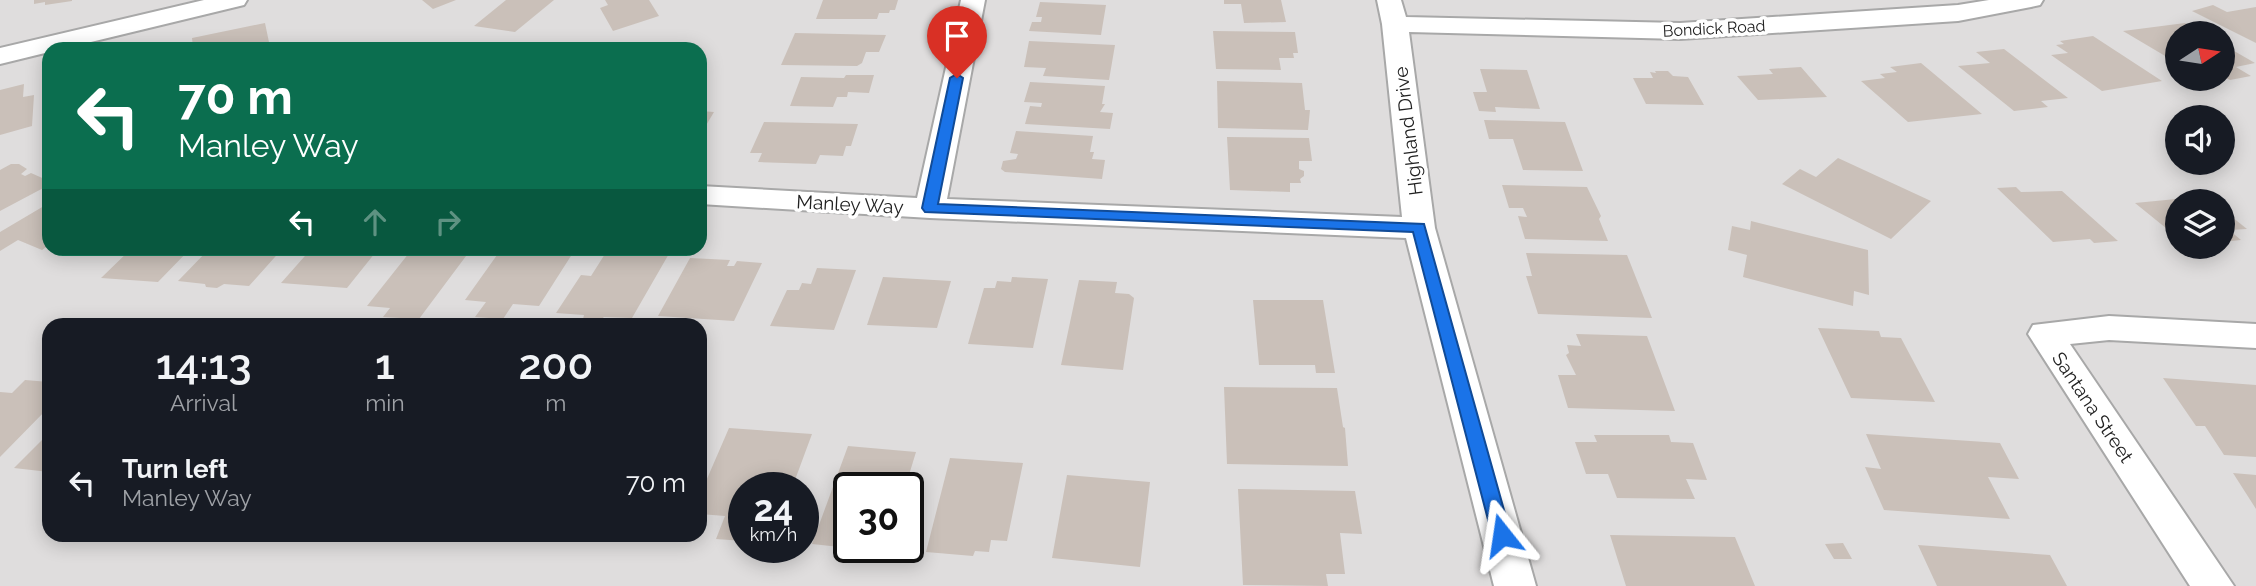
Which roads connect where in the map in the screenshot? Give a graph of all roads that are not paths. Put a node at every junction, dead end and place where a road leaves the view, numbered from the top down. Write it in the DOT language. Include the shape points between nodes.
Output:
graph roads {
  1 [pos="235,0"];
  2 [pos="973,0"];
  3 [pos="2031,0"];
  4 [pos="1392,12"];
  5 [pos="95,41"];
  6 [pos="42,49"];
  7 [pos="0,56"];
  8 [pos="707,195"];
  9 [pos="930,208"];
  10 [pos="1419,228"];
  11 [pos="2256,336"];
  12 [pos="1515,586"];
  13 [pos="2213,586"];
  1 -- 5 [label="street"];
  2 -- 9 [label="street"];
  3 -- 4 [label="street, Bondick Road" via="1958,13 1680,32"];
  4 -- 10 [label="street, Highland Drive"];
  6 -- 7 [label="street"];
  8 -- 9 [label="street, Manley Way"];
  9 -- 10 [label="street, Manley Way"];
  10 -- 12 [label="street, Highland Drive"];
  11 -- 13 [label="street, Santana Street" via="2109,328 2045,334"];
}
